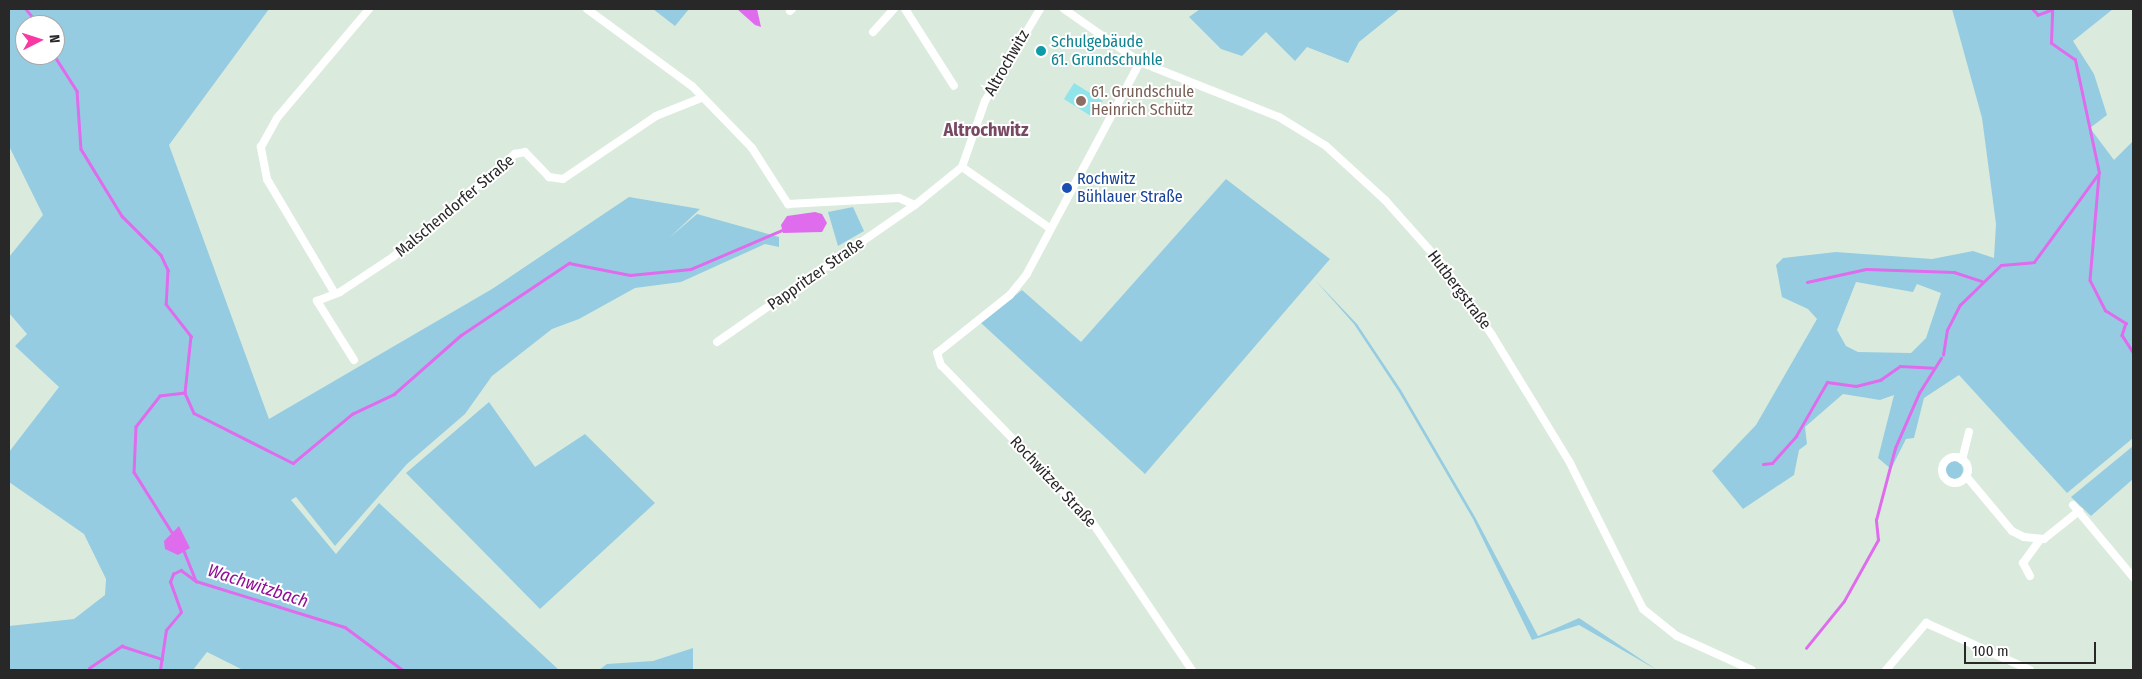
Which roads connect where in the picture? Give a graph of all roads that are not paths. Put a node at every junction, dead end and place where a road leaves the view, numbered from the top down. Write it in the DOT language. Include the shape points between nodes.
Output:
graph roads {
  1 [pos="368,9"];
  2 [pos="587,9"];
  3 [pos="894,9"];
  4 [pos="906,9"];
  5 [pos="1040,9"];
  6 [pos="1064,9"];
  7 [pos="873,32"];
  8 [pos="1140,62"];
  9 [pos="954,86"];
  10 [pos="701,98"];
  11 [pos="962,167"];
  12 [pos="915,205"];
  13 [pos="1048,227"];
  14 [pos="334,292"];
  15 [pos="717,342"];
  16 [pos="354,360"];
  17 [pos="1969,432"];
  18 [pos="1962,460"];
  19 [pos="1966,476"];
  20 [pos="2072,505"];
  21 [pos="2079,510"];
  22 [pos="2040,540"];
  23 [pos="2030,576"];
  24 [pos="2133,577"];
  25 [pos="1192,670"];
  26 [pos="1752,670"];
  27 [pos="1886,670"];
  28 [pos="2030,670"];
  1 -- 14 [label="street" via="277,118 261,148 267,179"];
  2 -- 10 [label="street" via="692,86"];
  3 -- 7 [label="street"];
  4 -- 9 [label="street"];
  5 -- 11 [label="street, Altrochwitz" via="977,121"];
  6 -- 8 [label="street, Hutbergstraße"];
  8 -- 13 [label="street"];
  8 -- 26 [label="street, Hutbergstraße" via="1279,117 1326,146 1385,200 1443,265 1492,335 1570,463 1643,609 1677,636"];
  10 -- 12 [label="street" via="752,148 788,204 899,198"];
  10 -- 14 [label="street, Malschendorfer Straße" via="656,116 562,179 549,177 525,152 516,154 393,257 340,292"];
  11 -- 12 [label="street"];
  11 -- 13 [label="street"];
  12 -- 15 [label="street, Pappritzer Straße"];
  13 -- 25 [label="street, Rochwitzer Straße" via="1019,286 937,353 941,364 1088,516"];
  14 -- 16 [label="street" via="317,301"];
  17 -- 18 [label="street"];
  18 -- 19 [label="street"];
  18 -- 19 [label="street" via="1947,460 1942,474 1953,483"];
  19 -- 22 [label="street" via="2012,531"];
  20 -- 21 [label="street"];
  21 -- 22 [label="street"];
  21 -- 24 [label="street"];
  22 -- 23 [label="street" via="2023,563"];
  27 -- 28 [label="street" via="1926,623"];
}
